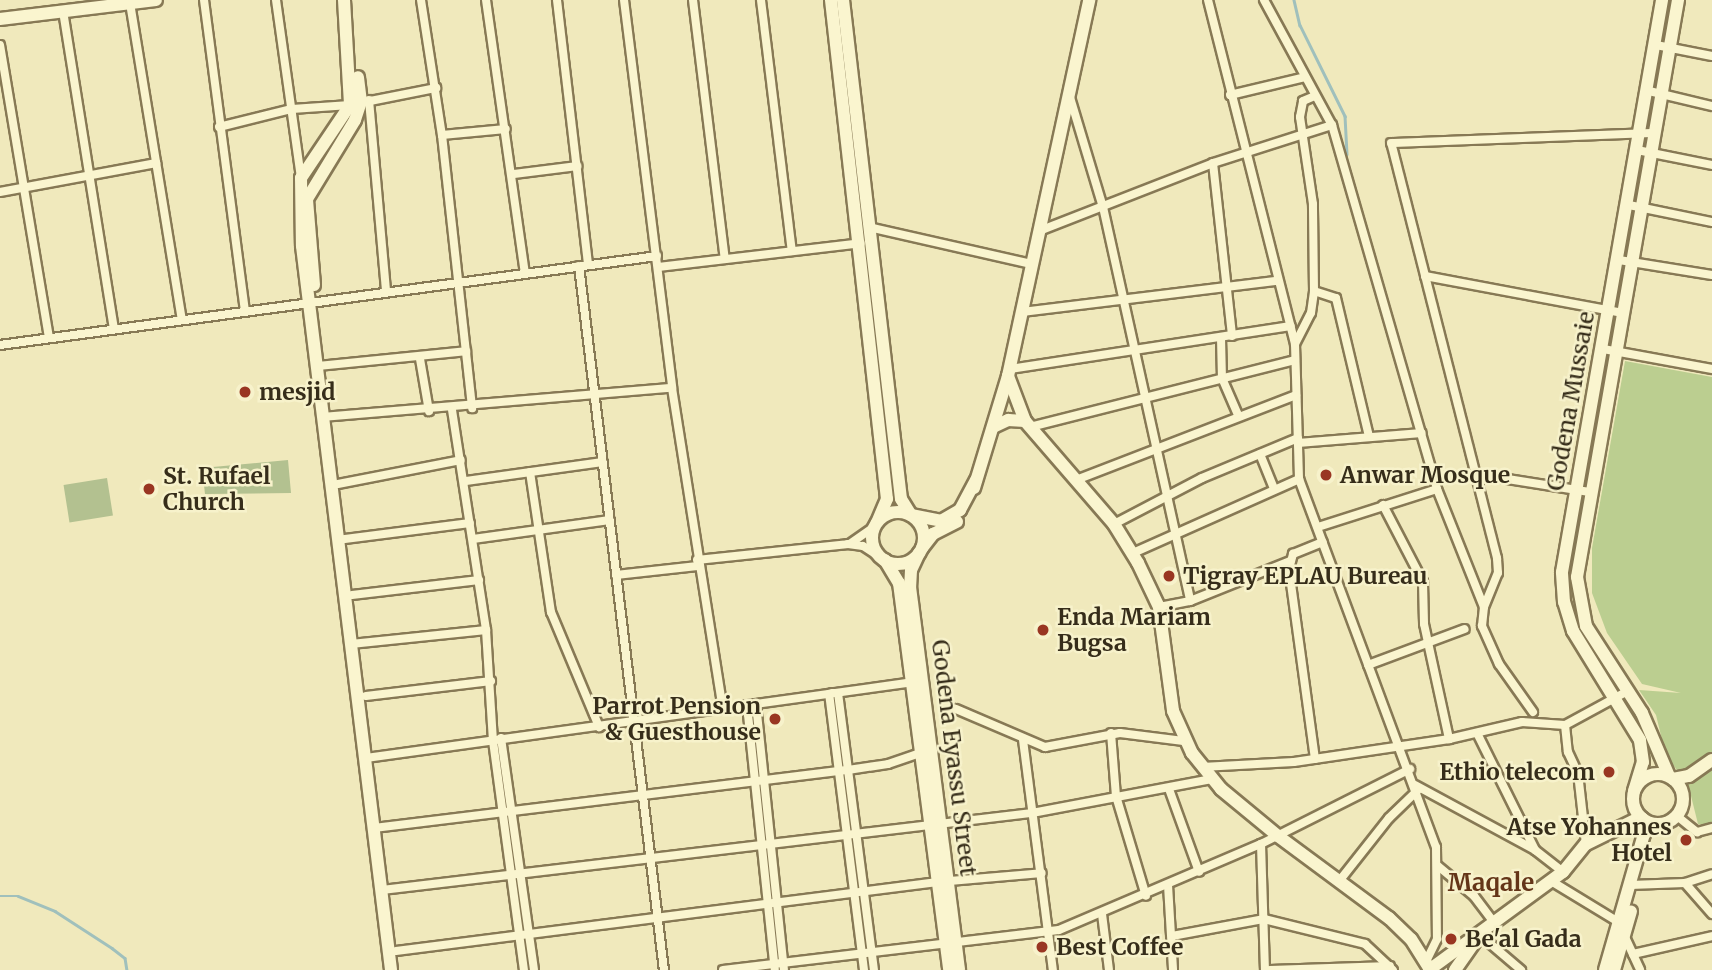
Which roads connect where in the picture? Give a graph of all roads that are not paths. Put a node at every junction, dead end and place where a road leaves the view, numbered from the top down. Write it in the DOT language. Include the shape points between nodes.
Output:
graph roads {
  1 [pos="156,0"];
  2 [pos="204,0"];
  3 [pos="276,0"];
  4 [pos="344,0"];
  5 [pos="350,0"];
  6 [pos="421,0"];
  7 [pos="486,0"];
  8 [pos="557,0"];
  9 [pos="624,0"];
  10 [pos="693,0"];
  11 [pos="761,0"];
  12 [pos="831,0"];
  13 [pos="842,0"];
  14 [pos="1089,0"];
  15 [pos="1208,0"];
  16 [pos="1264,0"];
  17 [pos="1661,1"];
  18 [pos="1677,2"];
  19 [pos="130,3"];
  20 [pos="63,11"];
  21 [pos="0,19"];
  22 [pos="0,46"];
  23 [pos="1662,47"];
  24 [pos="1712,56"];
  25 [pos="1305,77"];
  26 [pos="848,84"];
  27 [pos="436,88"];
  28 [pos="1655,92"];
  29 [pos="1069,93"];
  30 [pos="1230,95"];
  31 [pos="1315,96"];
  32 [pos="360,102"];
  33 [pos="1712,106"];
  34 [pos="292,109"];
  35 [pos="1332,125"];
  36 [pos="219,127"];
  37 [pos="506,129"];
  38 [pos="1302,132"];
  39 [pos="1654,133"];
  40 [pos="442,135"];
  41 [pos="1640,135"];
  42 [pos="1637,150"];
  43 [pos="1246,152"];
  44 [pos="1651,154"];
  45 [pos="156,163"];
  46 [pos="1213,163"];
  47 [pos="1712,165"];
  48 [pos="578,166"];
  49 [pos="90,174"];
  50 [pos="514,174"];
  51 [pos="301,178"];
  52 [pos="21,188"];
  53 [pos="0,191"];
  54 [pos="307,199"];
  55 [pos="1634,206"];
  56 [pos="1103,207"];
  57 [pos="1712,222"];
  58 [pos="873,228"];
  59 [pos="1039,231"];
  60 [pos="862,242"];
  61 [pos="792,251"];
  62 [pos="657,256"];
  63 [pos="725,259"];
  64 [pos="1625,261"];
  65 [pos="1032,264"];
  66 [pos="584,265"];
  67 [pos="658,267"];
  68 [pos="525,273"];
  69 [pos="1712,275"];
  70 [pos="1425,276"];
  71 [pos="1275,281"];
  72 [pos="458,282"];
  73 [pos="1226,287"];
  74 [pos="1314,291"];
  75 [pos="386,292"];
  76 [pos="1122,299"];
  77 [pos="312,302"];
  78 [pos="245,311"];
  79 [pos="1022,312"];
  80 [pos="1615,312"];
  81 [pos="182,320"];
  82 [pos="1291,326"];
  83 [pos="114,329"];
  84 [pos="1232,336"];
  85 [pos="49,338"];
  86 [pos="1221,338"];
  87 [pos="1294,344"];
  88 [pos="0,345"];
  89 [pos="1609,350"];
  90 [pos="466,351"];
  91 [pos="1132,351"];
  92 [pos="420,359"];
  93 [pos="1295,359"];
  94 [pos="879,360"];
  95 [pos="320,365"];
  96 [pos="1712,369"];
  97 [pos="1009,372"];
  98 [pos="1222,378"];
  99 [pos="672,388"];
  100 [pos="595,395"];
  101 [pos="1296,395"];
  102 [pos="1144,398"];
  103 [pos="472,408"];
  104 [pos="452,410"];
  105 [pos="429,411"];
  106 [pos="1238,415"];
  107 [pos="327,417"];
  108 [pos="1027,424"];
  109 [pos="993,427"];
  110 [pos="1422,433"];
  111 [pos="1369,436"];
  112 [pos="1298,440"];
  113 [pos="1155,448"];
  114 [pos="1260,454"];
  115 [pos="461,460"];
  116 [pos="603,462"];
  117 [pos="530,472"];
  118 [pos="1476,474"];
  119 [pos="1299,479"];
  120 [pos="976,480"];
  121 [pos="1076,480"];
  122 [pos="466,481"];
  123 [pos="338,484"];
  124 [pos="1274,488"];
  125 [pos="1437,489"];
  126 [pos="1583,491"];
  127 [pos="1165,497"];
  128 [pos="1383,505"];
  129 [pos="911,515"];
  130 [pos="610,520"];
  131 [pos="471,523"];
  132 [pos="1114,524"];
  133 [pos="876,525"];
  134 [pos="1318,527"];
  135 [pos="541,530"];
  136 [pos="1174,537"];
  137 [pos="474,539"];
  138 [pos="341,540"];
  139 [pos="1323,542"];
  140 [pos="848,544"];
  141 [pos="920,551"];
  142 [pos="1133,553"];
  143 [pos="883,558"];
  144 [pos="1290,561"];
  145 [pos="697,563"];
  146 [pos="615,575"];
  147 [pos="479,580"];
  148 [pos="352,595"];
  149 [pos="1190,601"];
  150 [pos="1159,607"];
  151 [pos="1484,607"];
  152 [pos="1465,629"];
  153 [pos="486,630"];
  154 [pos="355,643"];
  155 [pos="1431,645"];
  156 [pos="1368,665"];
  157 [pos="491,681"];
  158 [pos="917,682"];
  159 [pos="1628,691"];
  160 [pos="834,694"];
  161 [pos="366,696"];
  162 [pos="1616,698"];
  163 [pos="751,704"];
  164 [pos="723,709"];
  165 [pos="956,709"];
  166 [pos="1533,712"];
  167 [pos="633,721"];
  168 [pos="1565,725"];
  169 [pos="599,727"];
  170 [pos="1111,733"];
  171 [pos="1477,733"];
  172 [pos="497,738"];
  173 [pos="1449,739"];
  174 [pos="1023,740"];
  175 [pos="1184,741"];
  176 [pos="1401,744"];
  177 [pos="920,753"];
  178 [pos="369,758"];
  179 [pos="1315,759"];
  180 [pos="1712,760"];
  181 [pos="1202,767"];
  182 [pos="1410,769"];
  183 [pos="844,770"];
  184 [pos="1712,771"];
  185 [pos="1671,777"];
  186 [pos="1212,779"];
  187 [pos="760,781"];
  188 [pos="1416,788"];
  189 [pos="1169,789"];
  190 [pos="1682,791"];
  191 [pos="1634,793"];
  192 [pos="642,796"];
  193 [pos="1116,796"];
  194 [pos="508,812"];
  195 [pos="1032,813"];
  196 [pos="1677,816"];
  197 [pos="1642,818"];
  198 [pos="935,823"];
  199 [pos="1663,823"];
  200 [pos="378,828"];
  201 [pos="1712,828"];
  202 [pos="1610,829"];
  203 [pos="852,833"];
  204 [pos="1278,836"];
  205 [pos="766,844"];
  206 [pos="1261,844"];
  207 [pos="1586,844"];
  208 [pos="1535,850"];
  209 [pos="650,858"];
  210 [pos="1438,866"];
  211 [pos="1199,872"];
  212 [pos="1563,872"];
  213 [pos="1042,873"];
  214 [pos="516,874"];
  215 [pos="1712,874"];
  216 [pos="1340,880"];
  217 [pos="943,881"];
  218 [pos="1551,881"];
  219 [pos="1685,883"];
  220 [pos="1168,885"];
  221 [pos="1634,886"];
  222 [pos="385,890"];
  223 [pos="859,892"];
  224 [pos="1146,896"];
  225 [pos="773,903"];
  226 [pos="1102,914"];
  227 [pos="1712,914"];
  228 [pos="657,918"];
  229 [pos="1264,919"];
  230 [pos="1624,921"];
  231 [pos="1494,924"];
  232 [pos="1048,931"];
  233 [pos="524,935"];
  234 [pos="1172,936"];
  235 [pos="1712,936"];
  236 [pos="1479,937"];
  237 [pos="1625,938"];
  238 [pos="951,943"];
  239 [pos="396,951"];
  240 [pos="867,953"];
  241 [pos="1633,954"];
  242 [pos="779,967"];
  243 [pos="1428,967"];
  244 [pos="1392,968"];
  245 [pos="391,970"];
  246 [pos="398,970"];
  247 [pos="524,970"];
  248 [pos="534,970"];
  249 [pos="664,970"];
  250 [pos="723,970"];
  251 [pos="864,970"];
  252 [pos="874,970"];
  253 [pos="949,970"];
  254 [pos="959,970"];
  255 [pos="1053,970"];
  256 [pos="1109,970"];
  257 [pos="1173,970"];
  258 [pos="1267,970"];
  259 [pos="1455,970"];
  260 [pos="1521,970"];
  261 [pos="1605,970"];
  262 [pos="1614,970"];
  263 [pos="1640,970"];
  1 -- 19 [label="street"];
  2 -- 36 [label="street"];
  3 -- 34 [label="street"];
  4 -- 32 [label="street"];
  5 -- 32 [label="street"];
  6 -- 27 [label="street"];
  7 -- 37 [label="street"];
  8 -- 48 [label="street"];
  9 -- 62 [label="street"];
  10 -- 63 [label="street"];
  11 -- 61 [label="street"];
  12 -- 26 [label="street"];
  13 -- 26 [label="street"];
  14 -- 29 [label="street"];
  15 -- 30 [label="street"];
  16 -- 25 [label="street"];
  17 -- 18 [label="street"];
  17 -- 23 [label="street, Godena Mussaie"];
  18 -- 23 [label="street, Godena Mussaie"];
  19 -- 20 [label="street"];
  19 -- 45 [label="street"];
  20 -- 21 [label="street"];
  20 -- 49 [label="street"];
  22 -- 52 [label="street"];
  23 -- 24 [label="street"];
  23 -- 28 [label="street, Godena Mussaie"];
  25 -- 30 [label="street"];
  25 -- 31 [label="street"];
  26 -- 58 [label="street"];
  26 -- 60 [label="street"];
  27 -- 32 [label="street"];
  27 -- 40 [label="street"];
  28 -- 33 [label="street"];
  28 -- 39 [label="street, Godena Mussaie"];
  28 -- 41 [label="street, Godena Mussaie"];
  29 -- 56 [label="street"];
  29 -- 59 [label="street"];
  30 -- 43 [label="street"];
  31 -- 35 [label="street"];
  31 -- 38 [label="street" via="1303,101"];
  32 -- 34 [label="street"];
  32 -- 51 [label="street"];
  32 -- 54 [label="street" via="348,136 317,176"];
  32 -- 75 [label="street"];
  34 -- 36 [label="street"];
  34 -- 51 [label="street"];
  35 -- 38 [label="street"];
  35 -- 110 [label="street"];
  36 -- 78 [label="street"];
  37 -- 40 [label="street"];
  37 -- 50 [label="street"];
  38 -- 43 [label="street"];
  38 -- 74 [label="street" via="1314,214"];
  39 -- 41 [label="street"];
  39 -- 44 [label="street, Godena Mussaie"];
  40 -- 72 [label="street"];
  41 -- 42 [label="street, Godena Mussaie"];
  41 -- 70 [label="street" via="1391,143"];
  42 -- 44 [label="street"];
  42 -- 55 [label="street, Godena Mussaie"];
  43 -- 46 [label="street"];
  43 -- 71 [label="street"];
  44 -- 47 [label="street"];
  44 -- 55 [label="street, Godena Mussaie"];
  45 -- 49 [label="street"];
  45 -- 81 [label="street"];
  46 -- 56 [label="street"];
  46 -- 73 [label="street"];
  48 -- 50 [label="street"];
  48 -- 66 [label="street"];
  49 -- 52 [label="street"];
  49 -- 83 [label="street"];
  50 -- 68 [label="street"];
  51 -- 54 [label="street"];
  51 -- 77 [label="street" via="302,246"];
  52 -- 53 [label="street"];
  52 -- 85 [label="street"];
  54 -- 77 [label="street"];
  55 -- 57 [label="street"];
  55 -- 64 [label="street, Godena Mussaie"];
  56 -- 59 [label="street"];
  56 -- 76 [label="street"];
  58 -- 65 [label="street"];
  58 -- 94 [label="street"];
  59 -- 65 [label="street"];
  60 -- 61 [label="street"];
  60 -- 94 [label="street"];
  61 -- 63 [label="street"];
  62 -- 66 [label="street"];
  62 -- 67 [label="street"];
  63 -- 67 [label="street"];
  64 -- 69 [label="street"];
  64 -- 80 [label="street, Godena Mussaie"];
  65 -- 79 [label="street"];
  66 -- 68 [label="street"];
  66 -- 100 [label="street"];
  67 -- 99 [label="street"];
  68 -- 72 [label="street"];
  70 -- 80 [label="street"];
  70 -- 118 [label="street"];
  71 -- 73 [label="street"];
  71 -- 82 [label="street"];
  72 -- 75 [label="street"];
  72 -- 90 [label="street"];
  73 -- 76 [label="street"];
  73 -- 84 [label="street"];
  74 -- 87 [label="street" via="1311,313"];
  74 -- 111 [label="street" via="1336,298"];
  75 -- 77 [label="street"];
  76 -- 79 [label="street"];
  76 -- 91 [label="street"];
  77 -- 78 [label="street"];
  77 -- 95 [label="street"];
  78 -- 81 [label="street"];
  79 -- 97 [label="street"];
  80 -- 89 [label="street, Godena Mussaie"];
  81 -- 83 [label="street"];
  82 -- 84 [label="street"];
  82 -- 87 [label="street"];
  83 -- 85 [label="street"];
  84 -- 86 [label="street"];
  85 -- 88 [label="street"];
  86 -- 91 [label="street"];
  86 -- 98 [label="street"];
  87 -- 93 [label="street"];
  89 -- 96 [label="street"];
  89 -- 126 [label="street, Godena Mussaie"];
  90 -- 92 [label="street"];
  90 -- 103 [label="street"];
  91 -- 97 [label="street"];
  91 -- 102 [label="street"];
  92 -- 95 [label="street"];
  92 -- 105 [label="street"];
  93 -- 98 [label="street"];
  93 -- 101 [label="street"];
  94 -- 129 [label="street" via="900,493"];
  94 -- 133 [label="street" via="887,499"];
  95 -- 107 [label="street"];
  97 -- 108 [label="street"];
  97 -- 109 [label="street"];
  98 -- 102 [label="street"];
  98 -- 106 [label="street"];
  99 -- 100 [label="street"];
  99 -- 145 [label="street"];
  100 -- 103 [label="street"];
  100 -- 116 [label="street"];
  101 -- 106 [label="street"];
  101 -- 112 [label="street"];
  102 -- 108 [label="street"];
  102 -- 113 [label="street"];
  103 -- 104 [label="street"];
  104 -- 105 [label="street"];
  104 -- 115 [label="street"];
  105 -- 107 [label="street"];
  106 -- 113 [label="street"];
  107 -- 123 [label="street"];
  107 -- 138 [label="street"];
  108 -- 109 [label="street" via="1008,420"];
  108 -- 121 [label="street"];
  109 -- 120 [label="street"];
  110 -- 111 [label="street"];
  110 -- 125 [label="street"];
  111 -- 112 [label="street"];
  112 -- 114 [label="street"];
  112 -- 119 [label="street"];
  113 -- 121 [label="street"];
  113 -- 127 [label="street"];
  114 -- 124 [label="street"];
  114 -- 127 [label="street"];
  115 -- 122 [label="street"];
  115 -- 123 [label="street"];
  116 -- 117 [label="street"];
  116 -- 130 [label="street"];
  117 -- 122 [label="street"];
  117 -- 135 [label="street"];
  118 -- 126 [label="street"];
  118 -- 151 [label="street" via="1498,567"];
  119 -- 124 [label="street"];
  119 -- 134 [label="street"];
  120 -- 129 [label="street" via="965,502 947,519 933,522"];
  120 -- 141 [label="street" via="963,516 933,534"];
  121 -- 132 [label="street"];
  122 -- 131 [label="street"];
  123 -- 138 [label="street"];
  124 -- 136 [label="street"];
  125 -- 128 [label="street"];
  125 -- 151 [label="street"];
  126 -- 159 [label="street, Godena Mussaie" via="1578,602 1590,633"];
  126 -- 162 [label="street, Godena Mussaie" via="1563,562 1564,602 1578,641"];
  127 -- 132 [label="street"];
  127 -- 136 [label="street"];
  128 -- 134 [label="street"];
  128 -- 155 [label="street" via="1419,570 1424,624"];
  129 -- 133 [label="street" via="896,512"];
  129 -- 141 [label="street" via="922,527"];
  130 -- 135 [label="street"];
  130 -- 146 [label="street"];
  131 -- 137 [label="street"];
  131 -- 138 [label="street"];
  132 -- 142 [label="street"];
  133 -- 140 [label="street" via="868,535"];
  133 -- 143 [label="street" via="873,543"];
  134 -- 139 [label="street"];
  135 -- 137 [label="street"];
  135 -- 169 [label="street" via="551,612"];
  136 -- 142 [label="street"];
  136 -- 149 [label="street"];
  137 -- 147 [label="street"];
  138 -- 148 [label="street"];
  138 -- 154 [label="street"];
  139 -- 144 [label="street" via="1300,550"];
  139 -- 156 [label="street"];
  140 -- 143 [label="street" via="863,546"];
  140 -- 145 [label="street"];
  141 -- 143 [label="street" via="901,564"];
  141 -- 158 [label="street, Godena Eyassu Street" via="910,581"];
  142 -- 150 [label="street"];
  143 -- 158 [label="street, Godena Eyassu Street" via="899,583"];
  144 -- 149 [label="street"];
  144 -- 179 [label="street"];
  145 -- 146 [label="street"];
  145 -- 164 [label="street"];
  146 -- 167 [label="street"];
  147 -- 148 [label="street"];
  147 -- 153 [label="street"];
  148 -- 154 [label="street"];
  149 -- 150 [label="street"];
  150 -- 175 [label="street" via="1172,711"];
  151 -- 166 [label="street" via="1482,626 1495,656"];
  152 -- 155 [label="street"];
  153 -- 154 [label="street"];
  153 -- 157 [label="street"];
  154 -- 161 [label="street"];
  154 -- 178 [label="street"];
  155 -- 156 [label="street"];
  155 -- 173 [label="street"];
  156 -- 176 [label="street"];
  157 -- 161 [label="street"];
  157 -- 172 [label="street"];
  158 -- 160 [label="street"];
  158 -- 177 [label="street, Godena Eyassu Street"];
  158 -- 198 [label="street, Godena Eyassu Street"];
  159 -- 162 [label="street"];
  159 -- 185 [label="street, Godena Mussaie"];
  160 -- 163 [label="street"];
  160 -- 183 [label="street"];
  161 -- 178 [label="street"];
  162 -- 168 [label="street"];
  162 -- 191 [label="street, Godena Mussaie" via="1643,747"];
  163 -- 164 [label="street"];
  163 -- 187 [label="street"];
  164 -- 167 [label="street"];
  165 -- 174 [label="street"];
  167 -- 169 [label="street"];
  167 -- 192 [label="street"];
  168 -- 171 [label="street" via="1522,722"];
  168 -- 207 [label="street" via="1568,752 1578,773"];
  169 -- 172 [label="street"];
  170 -- 174 [label="street" via="1045,747"];
  170 -- 175 [label="street"];
  170 -- 193 [label="street"];
  171 -- 173 [label="street"];
  171 -- 208 [label="street"];
  172 -- 178 [label="street"];
  172 -- 194 [label="street"];
  173 -- 176 [label="street"];
  174 -- 195 [label="street"];
  175 -- 181 [label="street"];
  176 -- 179 [label="street"];
  176 -- 182 [label="street"];
  177 -- 183 [label="street" via="888,764"];
  177 -- 198 [label="street, Godena Eyassu Street"];
  178 -- 200 [label="street"];
  179 -- 181 [label="street"];
  180 -- 185 [label="street" via="1689,776"];
  181 -- 186 [label="street"];
  182 -- 188 [label="street"];
  182 -- 204 [label="street"];
  183 -- 187 [label="street"];
  183 -- 203 [label="street"];
  184 -- 190 [label="street"];
  185 -- 190 [label="street"];
  185 -- 191 [label="street" via="1648,776"];
  186 -- 189 [label="street"];
  186 -- 204 [label="street"];
  187 -- 192 [label="street"];
  187 -- 205 [label="street"];
  188 -- 208 [label="street"];
  188 -- 210 [label="street"];
  188 -- 216 [label="street"];
  189 -- 193 [label="street"];
  189 -- 211 [label="street"];
  190 -- 196 [label="street"];
  191 -- 197 [label="street"];
  191 -- 202 [label="street"];
  192 -- 194 [label="street"];
  192 -- 209 [label="street"];
  193 -- 195 [label="street"];
  193 -- 224 [label="street"];
  194 -- 200 [label="street"];
  194 -- 214 [label="street"];
  195 -- 198 [label="street"];
  195 -- 213 [label="street"];
  196 -- 199 [label="street"];
  196 -- 201 [label="street" via="1697,832"];
  197 -- 199 [label="street"];
  197 -- 202 [label="street"];
  197 -- 221 [label="street" via="1645,830"];
  198 -- 203 [label="street"];
  198 -- 217 [label="street, Godena Eyassu Street"];
  199 -- 221 [label="street" via="1650,837"];
  200 -- 222 [label="street"];
  202 -- 207 [label="street"];
  203 -- 205 [label="street"];
  203 -- 223 [label="street"];
  204 -- 206 [label="street"];
  204 -- 216 [label="street"];
  205 -- 209 [label="street"];
  205 -- 225 [label="street"];
  206 -- 211 [label="street"];
  206 -- 229 [label="street"];
  207 -- 212 [label="street"];
  208 -- 212 [label="street"];
  209 -- 214 [label="street"];
  209 -- 228 [label="street"];
  210 -- 231 [label="street" via="1474,895"];
  210 -- 243 [label="street" via="1437,939"];
  211 -- 220 [label="street"];
  212 -- 218 [label="street"];
  213 -- 217 [label="street"];
  213 -- 232 [label="street"];
  214 -- 222 [label="street"];
  214 -- 233 [label="street"];
  215 -- 219 [label="street"];
  216 -- 243 [label="street" via="1396,925"];
  217 -- 223 [label="street"];
  217 -- 238 [label="street, Godena Eyassu Street"];
  218 -- 230 [label="street"];
  218 -- 231 [label="street"];
  219 -- 221 [label="street"];
  219 -- 227 [label="street"];
  220 -- 224 [label="street"];
  220 -- 234 [label="street"];
  221 -- 230 [label="street"];
  222 -- 239 [label="street"];
  222 -- 245 [label="street"];
  223 -- 225 [label="street"];
  223 -- 240 [label="street"];
  224 -- 226 [label="street"];
  225 -- 228 [label="street"];
  225 -- 242 [label="street"];
  226 -- 232 [label="street"];
  226 -- 256 [label="street"];
  228 -- 233 [label="street"];
  228 -- 249 [label="street"];
  229 -- 234 [label="street"];
  229 -- 244 [label="street" via="1365,944"];
  229 -- 258 [label="street"];
  230 -- 237 [label="street"];
  230 -- 261 [label="street"];
  231 -- 236 [label="street"];
  232 -- 238 [label="street"];
  232 -- 255 [label="street"];
  233 -- 239 [label="street"];
  233 -- 247 [label="street"];
  233 -- 248 [label="street"];
  234 -- 257 [label="street"];
  235 -- 241 [label="street"];
  236 -- 243 [label="street"];
  236 -- 259 [label="street"];
  236 -- 260 [label="street"];
  237 -- 241 [label="street"];
  237 -- 262 [label="street"];
  238 -- 240 [label="street"];
  238 -- 253 [label="street, Godena Eyassu Street"];
  238 -- 254 [label="street, Godena Eyassu Street"];
  239 -- 246 [label="street"];
  240 -- 242 [label="street"];
  240 -- 251 [label="street"];
  240 -- 252 [label="street"];
  241 -- 263 [label="street"];
  242 -- 250 [label="street"];
  244 -- 258 [label="street"];
}
